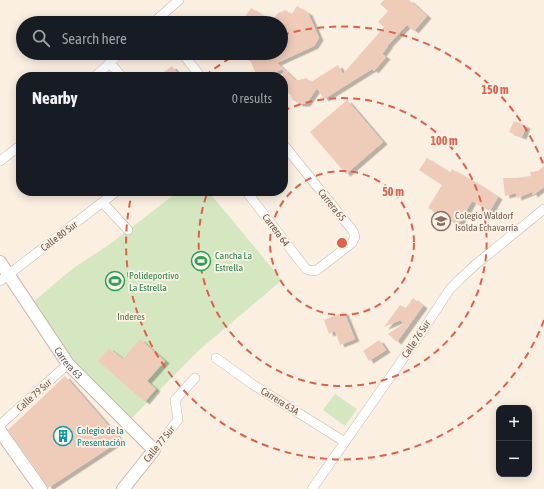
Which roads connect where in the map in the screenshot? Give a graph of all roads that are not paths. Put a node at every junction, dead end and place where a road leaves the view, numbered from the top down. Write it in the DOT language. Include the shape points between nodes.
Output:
graph roads {
  1 [pos="179,0"];
  2 [pos="161,16"];
  3 [pos="113,60"];
  4 [pos="188,60"];
  5 [pos="110,63"];
  6 [pos="100,72"];
  7 [pos="118,72"];
  8 [pos="197,72"];
  9 [pos="16,149"];
  10 [pos="288,150"];
  11 [pos="0,161"];
  12 [pos="111,196"];
  13 [pos="250,196"];
  14 [pos="103,203"];
  15 [pos="544,209"];
  16 [pos="128,230"];
  17 [pos="0,262"];
  18 [pos="306,269"];
  19 [pos="4,278"];
  20 [pos="216,358"];
  21 [pos="68,364"];
  22 [pos="196,378"];
  23 [pos="0,426"];
  24 [pos="0,431"];
  25 [pos="345,442"];
  26 [pos="154,450"];
  27 [pos="41,489"];
  28 [pos="123,489"];
  29 [pos="312,489"];
  1 -- 2 [label="street"];
  3 -- 5 [label="street"];
  4 -- 8 [label="street"];
  5 -- 6 [label="street"];
  5 -- 7 [label="street"];
  9 -- 11 [label="street"];
  10 -- 18 [label="street, Carrera 65" via="353,231 355,237 352,243 317,270"];
  12 -- 14 [label="street, Calle 80 Sur"];
  13 -- 18 [label="street, Carrera 64"];
  14 -- 16 [label="street"];
  14 -- 19 [label="street, Calle 80 Sur"];
  15 -- 25 [label="street, Calle 76 Sur" via="475,265 450,289"];
  17 -- 19 [label="street, Carrera 63"];
  19 -- 21 [label="street, Carrera 63"];
  20 -- 25 [label="street, Carrera 63A" via="252,384"];
  21 -- 23 [label="street, Calle 79 Sur"];
  21 -- 26 [label="street, Carrera 63"];
  22 -- 26 [label="street, Calle 77 Sur" via="175,400 178,420"];
  24 -- 27 [label="street"];
  25 -- 29 [label="street, Calle 76 Sur"];
  26 -- 28 [label="street, Calle 77 Sur"];
}
